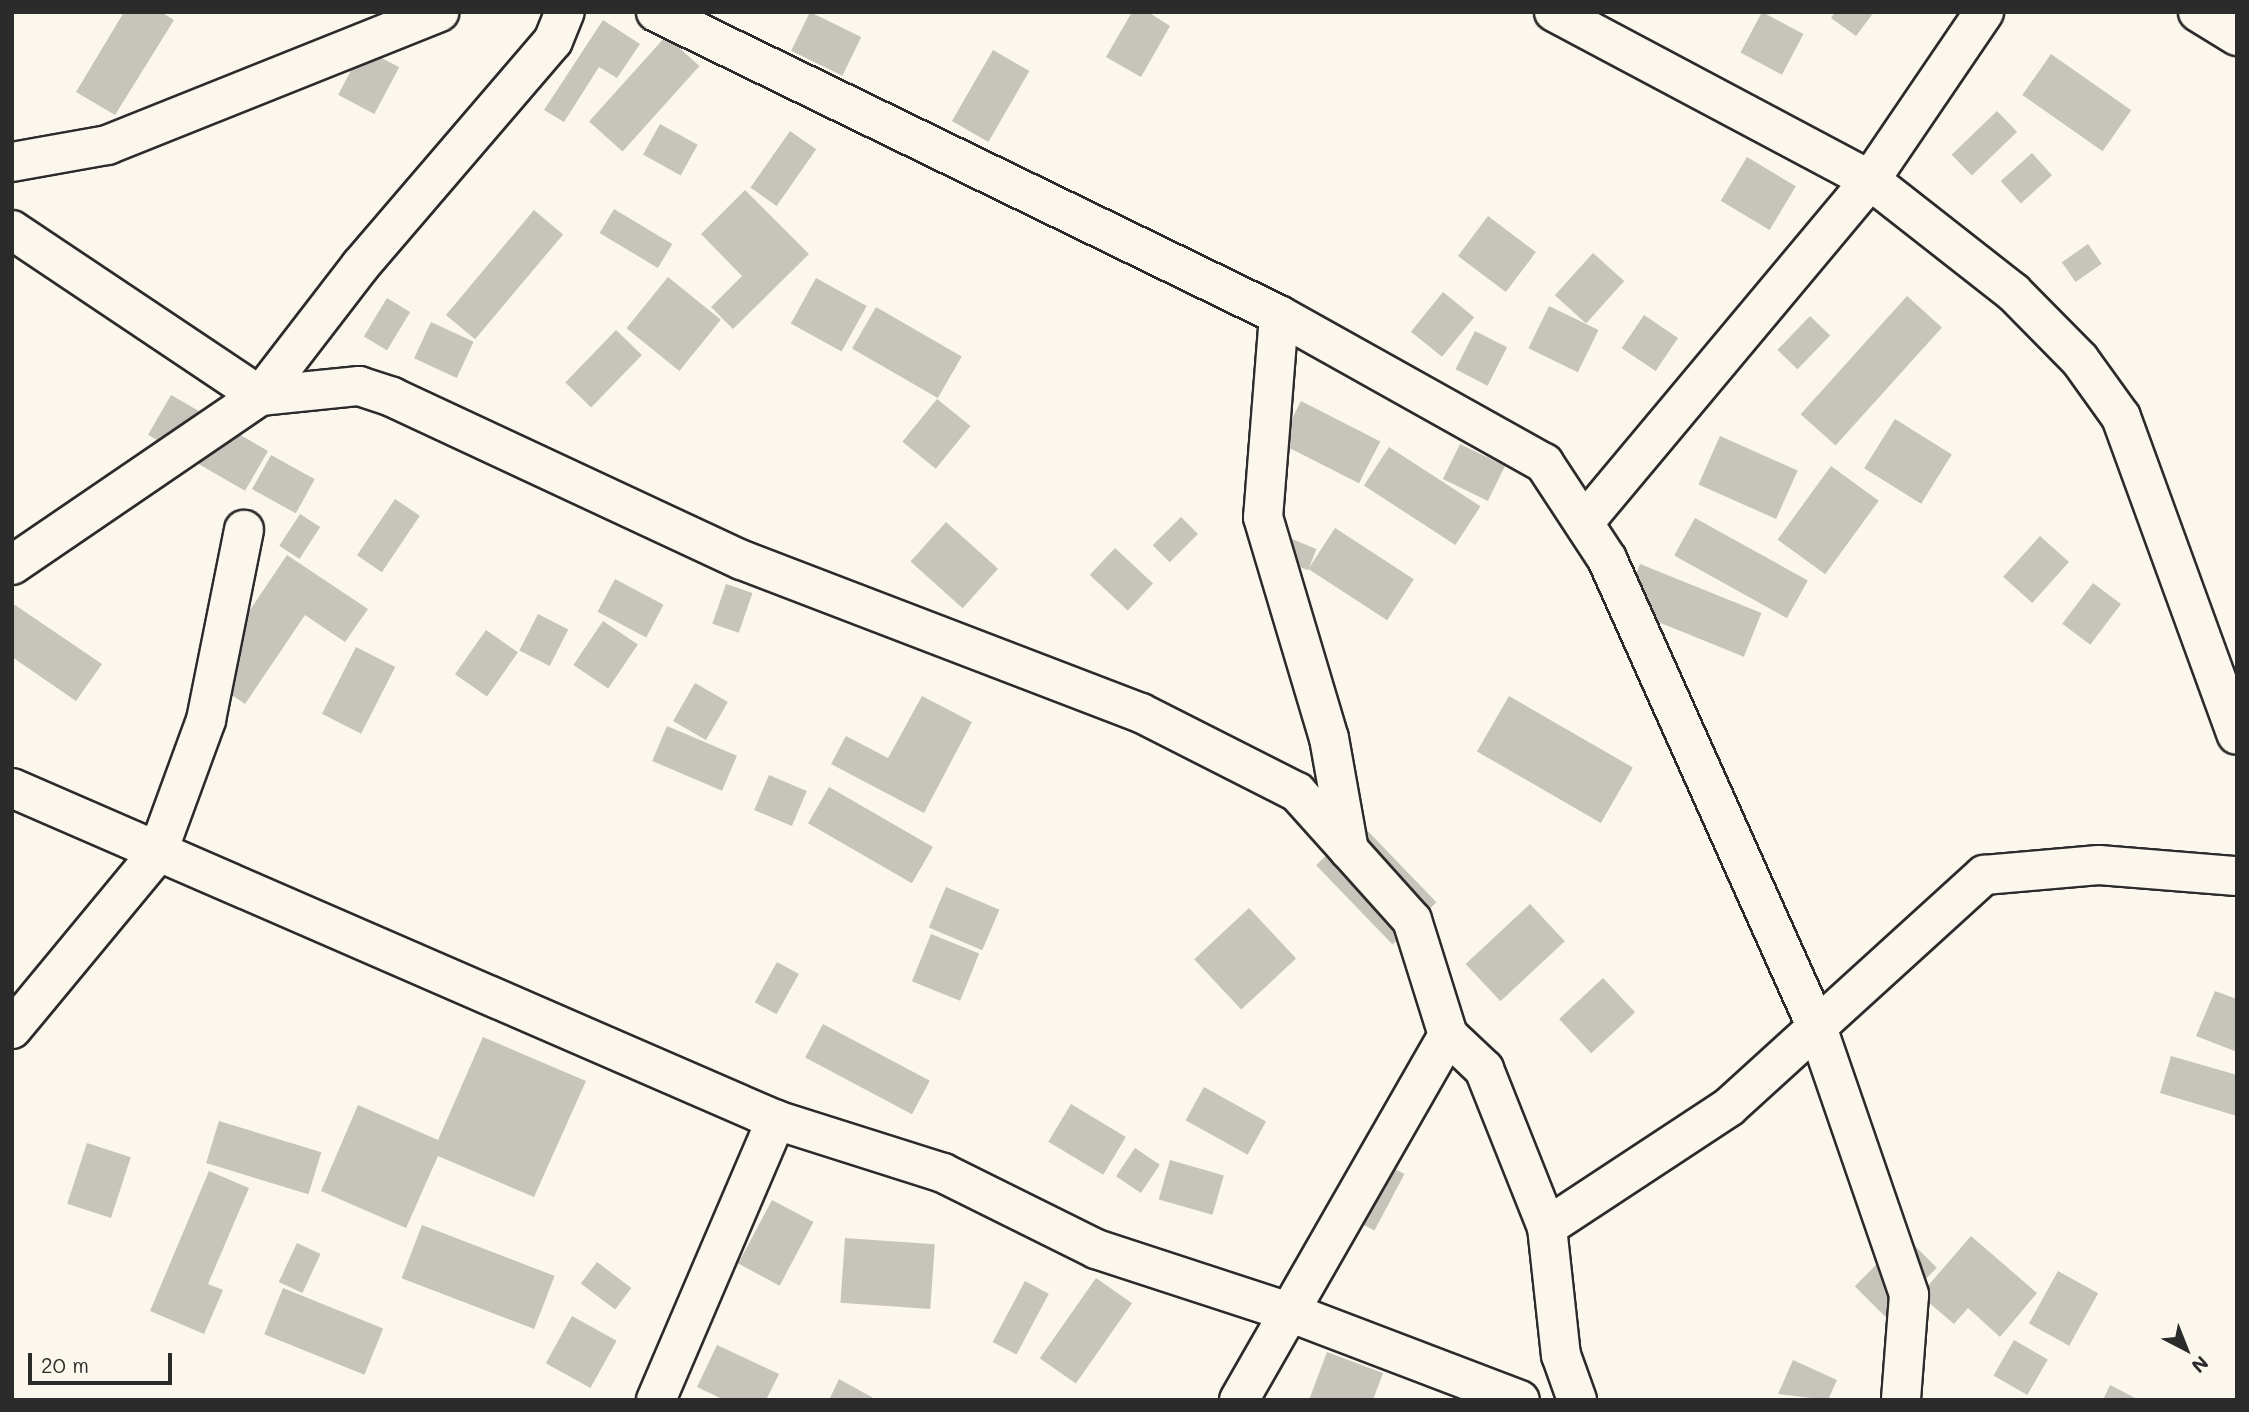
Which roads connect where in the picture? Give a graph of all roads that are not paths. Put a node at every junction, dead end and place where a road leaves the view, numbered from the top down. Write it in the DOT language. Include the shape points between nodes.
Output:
graph roads {
  1 [pos="439,12"];
  2 [pos="565,12"];
  3 [pos="656,12"];
  4 [pos="1554,12"];
  5 [pos="1984,12"];
  6 [pos="2198,12"];
  7 [pos="2237,36"];
  8 [pos="12,162"];
  9 [pos="1870,180"];
  10 [pos="12,230"];
  11 [pos="1279,315"];
  12 [pos="260,396"];
  13 [pos="1586,520"];
  14 [pos="244,530"];
  15 [pos="12,565"];
  16 [pos="2237,735"];
  17 [pos="12,788"];
  18 [pos="1349,850"];
  19 [pos="157,854"];
  20 [pos="2237,876"];
  21 [pos="12,1029"];
  22 [pos="1818,1030"];
  23 [pos="1448,1034"];
  24 [pos="776,1120"];
  25 [pos="1546,1227"];
  26 [pos="1289,1312"];
  27 [pos="656,1400"];
  28 [pos="1239,1400"];
  29 [pos="1520,1400"];
  30 [pos="1577,1400"];
  31 [pos="1901,1400"];
  1 -- 8 [label="street" via="107,145"];
  2 -- 12 [label="street" via="554,41 360,267"];
  3 -- 11 [label="street"];
  4 -- 9 [label="street"];
  5 -- 9 [label="street"];
  6 -- 7 [label="street"];
  9 -- 13 [label="street"];
  9 -- 16 [label="street" via="2013,292 2080,360 2121,417"];
  10 -- 12 [label="street"];
  11 -- 13 [label="street" via="1544,463"];
  11 -- 18 [label="street" via="1263,517 1329,738"];
  12 -- 15 [label="street"];
  12 -- 18 [label="street" via="359,386 392,397 742,559 1141,713 1297,792"];
  13 -- 22 [label="street"];
  14 -- 19 [label="street" via="206,720"];
  17 -- 19 [label="street"];
  18 -- 23 [label="street" via="1412,920"];
  19 -- 21 [label="street"];
  19 -- 24 [label="street"];
  20 -- 22 [label="street" via="2099,865 1984,875"];
  22 -- 25 [label="street" via="1729,1107"];
  22 -- 31 [label="street" via="1909,1295"];
  23 -- 25 [label="street" via="1484,1069"];
  23 -- 26 [label="street"];
  24 -- 26 [label="street" via="943,1172 1096,1249"];
  24 -- 27 [label="street"];
  25 -- 30 [label="street" via="1561,1355"];
  26 -- 28 [label="street"];
  26 -- 29 [label="street"];
}
